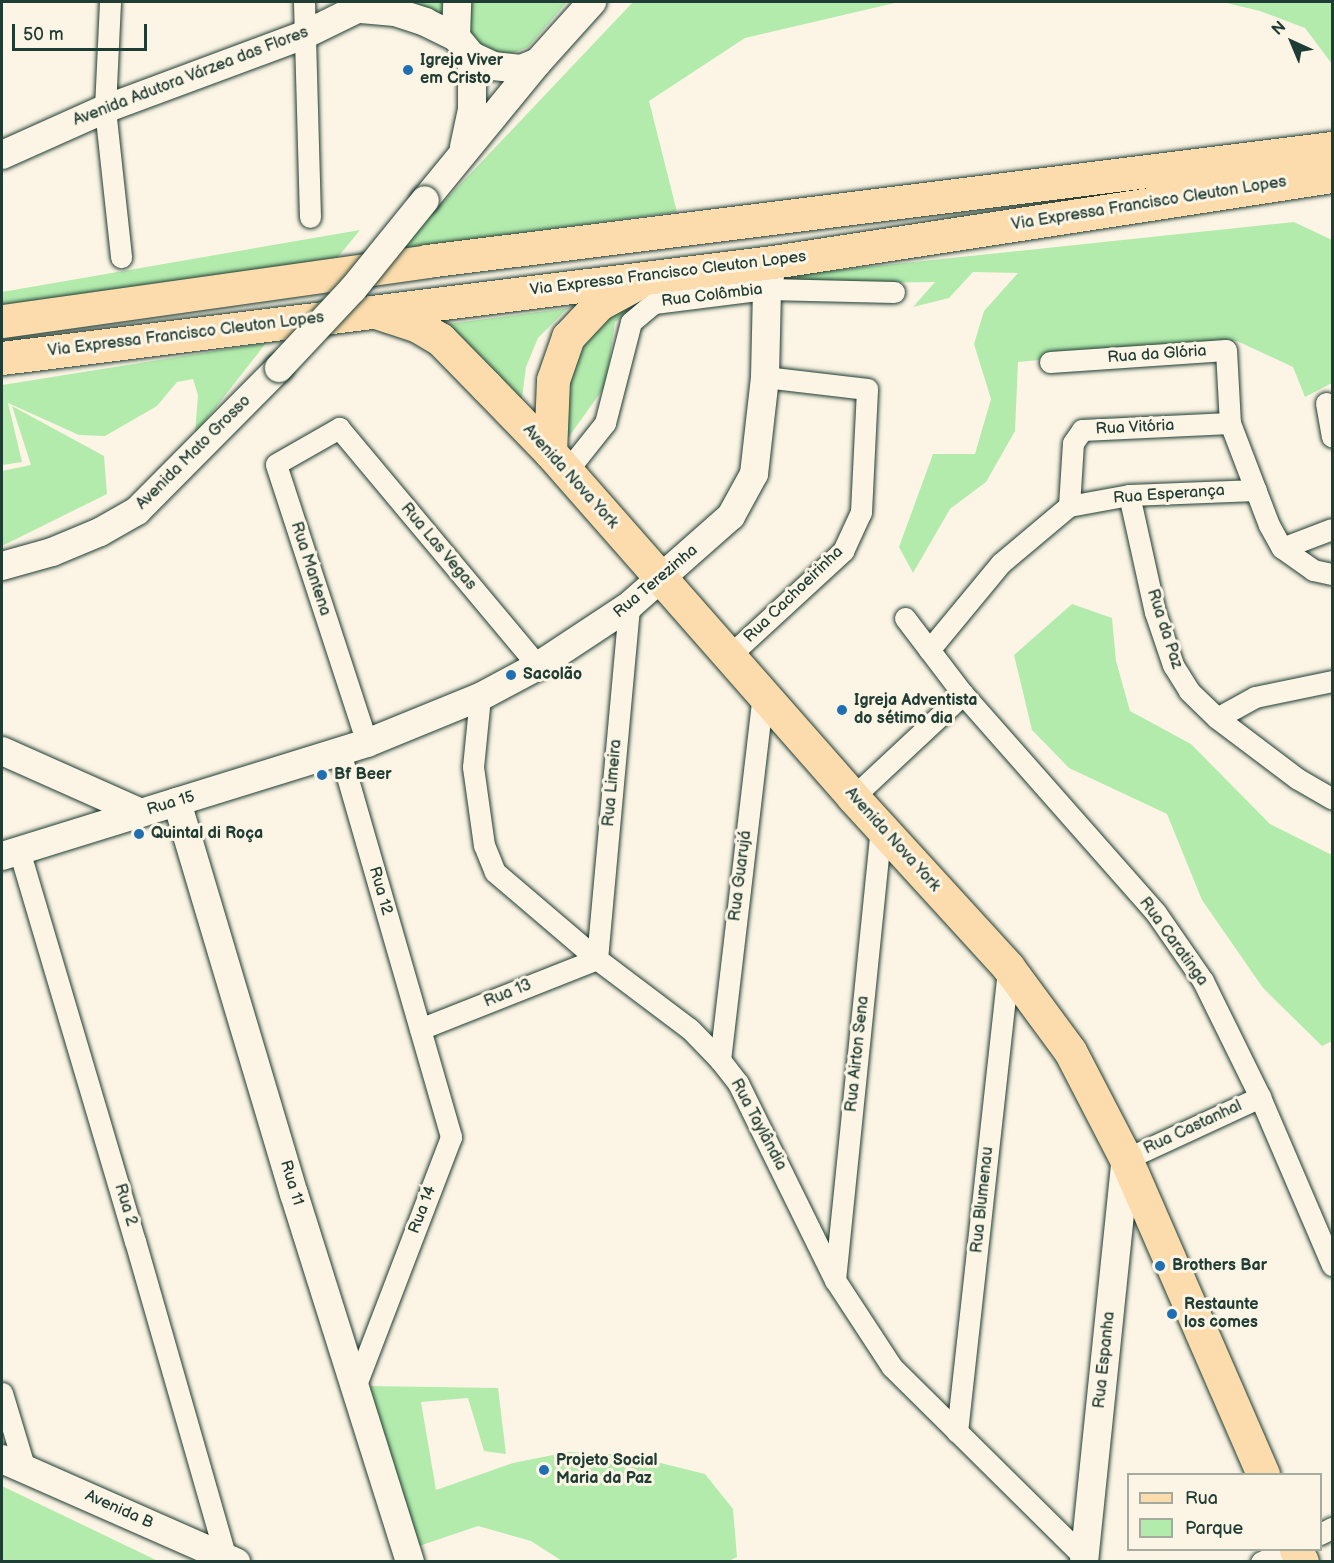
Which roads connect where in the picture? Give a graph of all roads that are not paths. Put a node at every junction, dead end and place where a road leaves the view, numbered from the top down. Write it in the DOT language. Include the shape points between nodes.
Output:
graph roads {
  1 [pos="110,2"];
  2 [pos="304,2"];
  3 [pos="457,2"];
  4 [pos="592,2"];
  5 [pos="370,5"];
  6 [pos="304,35"];
  7 [pos="464,47"];
  8 [pos="538,62"];
  9 [pos="105,109"];
  10 [pos="1332,148"];
  11 [pos="463,152"];
  12 [pos="2,155"];
  13 [pos="1332,176"];
  14 [pos="310,217"];
  15 [pos="121,257"];
  16 [pos="770,275"];
  17 [pos="652,276"];
  18 [pos="894,292"];
  19 [pos="379,313"];
  20 [pos="2,321"];
  21 [pos="2,358"];
  22 [pos="1050,363"];
  23 [pos="765,377"];
  24 [pos="1326,404"];
  25 [pos="1230,423"];
  26 [pos="339,428"];
  27 [pos="1332,436"];
  28 [pos="558,462"];
  29 [pos="1256,490"];
  30 [pos="1129,495"];
  31 [pos="1069,506"];
  32 [pos="1332,529"];
  33 [pos="1282,548"];
  34 [pos="2,566"];
  35 [pos="1332,574"];
  36 [pos="663,579"];
  37 [pos="629,606"];
  38 [pos="905,618"];
  39 [pos="929,650"];
  40 [pos="730,655"];
  41 [pos="538,666"];
  42 [pos="1332,681"];
  43 [pos="763,693"];
  44 [pos="963,694"];
  45 [pos="480,697"];
  46 [pos="1217,718"];
  47 [pos="367,743"];
  48 [pos="2,751"];
  49 [pos="340,752"];
  50 [pos="853,797"];
  51 [pos="1332,799"];
  52 [pos="177,802"];
  53 [pos="141,813"];
  54 [pos="880,828"];
  55 [pos="10,853"];
  56 [pos="597,959"];
  57 [pos="1008,967"];
  58 [pos="420,1029"];
  59 [pos="720,1060"];
  60 [pos="1260,1097"];
  61 [pos="1126,1159"];
  62 [pos="1332,1265"];
  63 [pos="835,1280"];
  64 [pos="355,1387"];
  65 [pos="2,1393"];
  66 [pos="957,1432"];
  67 [pos="13,1464"];
  68 [pos="1263,1473"];
  69 [pos="1286,1551"];
  70 [pos="229,1560"];
  71 [pos="1086,1560"];
  72 [pos="410,1562"];
  73 [pos="1261,1562"];
  1 -- 9 [label="street"];
  2 -- 6 [label="street"];
  3 -- 7 [label="street"];
  4 -- 8 [label="street, Avenida Mato Grosso"];
  5 -- 6 [label="street, Avenida Adutora Várzea das Flores"];
  5 -- 7 [label="street" via="425,22"];
  6 -- 9 [label="street, Avenida Adutora Várzea das Flores"];
  6 -- 14 [label="street"];
  7 -- 8 [label="street" via="493,66 521,69"];
  7 -- 11 [label="street" via="472,110"];
  8 -- 11 [label="street, Avenida Mato Grosso"];
  9 -- 12 [label="street, Avenida Adutora Várzea das Flores"];
  9 -- 15 [label="street"];
  10 -- 20 [label="main road, Via Expressa Francisco Cleuton Lopes" via="428,261"];
  11 -- 34 [label="street, Avenida Mato Grosso, bridge" via="353,289 137,511 52,552"];
  13 -- 16 [label="main road, Via Expressa Francisco Cleuton Lopes"];
  16 -- 17 [label="main road, Via Expressa Francisco Cleuton Lopes"];
  16 -- 18 [label="street, Rua Colômbia"];
  16 -- 23 [label="street, Rua Terezinha"];
  16 -- 28 [label="street, Rua Colômbia" via="654,303 631,322 605,423"];
  17 -- 19 [label="main road, Via Expressa Francisco Cleuton Lopes"];
  17 -- 28 [label="main road" via="599,304 568,337 553,380"];
  19 -- 21 [label="main road, Via Expressa Francisco Cleuton Lopes"];
  19 -- 28 [label="main road, Avenida Nova York" via="418,326 440,339"];
  22 -- 25 [label="street, Rua da Glória" via="1226,350"];
  23 -- 36 [label="street, Rua Terezinha" via="754,474 731,516"];
  23 -- 40 [label="street, Rua Cachoeirinha" via="867,389 861,512 843,551"];
  24 -- 27 [label="street"];
  25 -- 29 [label="street"];
  25 -- 31 [label="street, Rua Vitória" via="1082,430 1073,443"];
  26 -- 41 [label="street, Rua Las Vegas"];
  26 -- 47 [label="street, Rua Mantena" via="276,464"];
  28 -- 36 [label="main road, Avenida Nova York"];
  29 -- 30 [label="street, Rua Esperança"];
  29 -- 33 [label="street"];
  30 -- 31 [label="street, Rua Esperança"];
  30 -- 46 [label="street, Rua da Paz" via="1155,612 1173,665 1190,691"];
  31 -- 39 [label="street, Rua Esperança" via="1001,563"];
  32 -- 33 [label="street"];
  33 -- 35 [label="street" via="1313,570"];
  36 -- 37 [label="street, Rua Terezinha"];
  36 -- 40 [label="main road, Avenida Nova York"];
  37 -- 41 [label="street, Rua Terezinha"];
  37 -- 56 [label="street, Rua Limeira"];
  38 -- 39 [label="street, Rua Caratinga"];
  39 -- 44 [label="street, Rua Caratinga"];
  40 -- 43 [label="main road, Avenida Nova York"];
  41 -- 45 [label="street, Rua Terezinha"];
  42 -- 46 [label="street" via="1255,697"];
  43 -- 50 [label="main road, Avenida Nova York"];
  43 -- 59 [label="street, Rua Guarujá"];
  44 -- 50 [label="street"];
  44 -- 60 [label="street, Rua Caratinga" via="1156,913 1203,981"];
  45 -- 47 [label="street, Rua Terezinha"];
  45 -- 56 [label="street, Rua Taylândia" via="473,767 484,845 495,872"];
  46 -- 51 [label="street, Rua da Paz" via="1298,779"];
  47 -- 49 [label="street, Rua Terezinha"];
  48 -- 53 [label="street"];
  49 -- 52 [label="street, Rua 15"];
  49 -- 58 [label="street, Rua 12"];
  50 -- 54 [label="main road, Avenida Nova York"];
  52 -- 53 [label="street, Rua 15"];
  52 -- 64 [label="street, Rua 11"];
  53 -- 55 [label="street, Rua 15"];
  54 -- 57 [label="main road, Avenida Nova York"];
  54 -- 63 [label="street, Rua Airton Sena"];
  55 -- 70 [label="street, Rua 2" via="135,1241"];
  56 -- 58 [label="street, Rua 13"];
  56 -- 59 [label="street, Rua Taylândia" via="690,1029"];
  57 -- 61 [label="main road, Avenida Nova York" via="1070,1051"];
  57 -- 66 [label="street, Rua Blumenau"];
  58 -- 64 [label="street, Rua 14" via="451,1137"];
  59 -- 63 [label="street, Rua Taylândia" via="738,1083"];
  60 -- 61 [label="street, Rua Castanhal"];
  60 -- 62 [label="street, Rua Caratinga"];
  61 -- 68 [label="main road, Avenida Nova York"];
  61 -- 71 [label="street, Rua Espanha"];
  63 -- 66 [label="street, Rua Taylândia" via="892,1367"];
  64 -- 72 [label="street, Rua 11"];
  65 -- 67 [label="street"];
  66 -- 71 [label="street, Rua Taylândia"];
  67 -- 70 [label="street, Avenida B"];
  69 -- 73 [label="street"];
}
